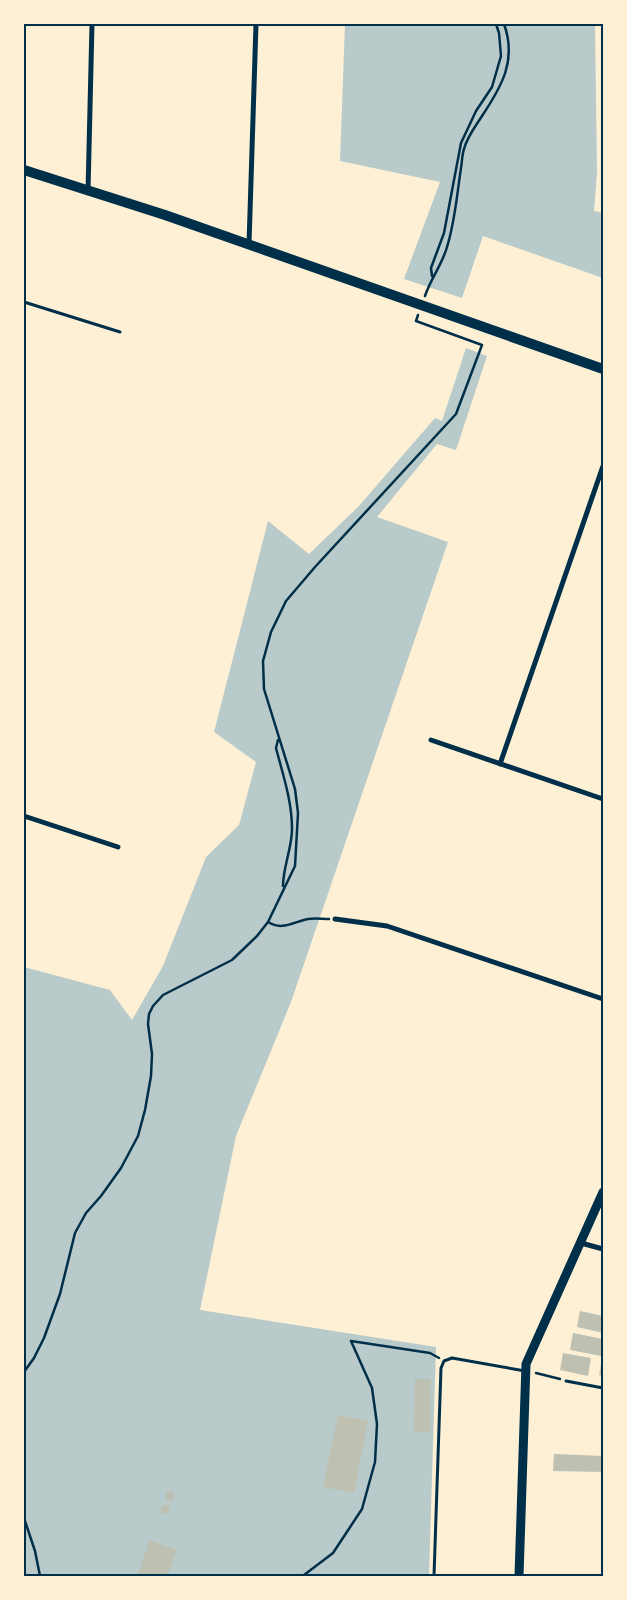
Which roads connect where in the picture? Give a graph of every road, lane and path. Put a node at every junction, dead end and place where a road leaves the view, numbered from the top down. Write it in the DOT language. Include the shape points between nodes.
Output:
graph roads {
  1 [pos="92,24"];
  2 [pos="256,24"];
  3 [pos="496,24"];
  4 [pos="504,24"];
  5 [pos="24,170"];
  6 [pos="88,191"];
  7 [pos="249,244"];
  8 [pos="432,276"];
  9 [pos="426,295"];
  10 [pos="24,302"];
  11 [pos="418,315"];
  12 [pos="120,332"];
  13 [pos="603,369"];
  14 [pos="603,466"];
  15 [pos="278,739"];
  16 [pos="431,740"];
  17 [pos="500,764"];
  18 [pos="603,799"];
  19 [pos="24,816"];
  20 [pos="118,847"];
  21 [pos="284,889"];
  22 [pos="335,919"];
  23 [pos="268,922"];
  24 [pos="603,999"];
  25 [pos="603,1192"];
  26 [pos="581,1242"];
  27 [pos="603,1248"];
  28 [pos="444,1361"];
  29 [pos="525,1371"];
  30 [pos="24,1372"];
  31 [pos="566,1381"];
  32 [pos="603,1388"];
  33 [pos="24,1518"];
  34 [pos="40,1576"];
  35 [pos="300,1576"];
  36 [pos="434,1576"];
  37 [pos="519,1576"];
  1 -- 6 [label="street"];
  2 -- 7 [label="street"];
  3 -- 8 [label="path" via="501,56 492,87 461,143 444,233 431,268"];
  4 -- 8 [label="path" via="510,49 506,71 494,98 468,137 447,248 437,273"];
  5 -- 6 [label="main road"];
  6 -- 7 [label="main road"];
  7 -- 13 [label="main road"];
  8 -- 9 [label="path"];
  10 -- 12 [label="lane"];
  11 -- 15 [label="path" via="416,321 482,344 456,414 286,601 271,632 263,661 264,689"];
  14 -- 17 [label="street"];
  15 -- 21 [label="path" via="276,748 291,804 292,830 283,875"];
  15 -- 21 [label="path" via="295,789 298,813 294,866"];
  16 -- 17 [label="street"];
  17 -- 18 [label="street"];
  19 -- 20 [label="street"];
  21 -- 23 [label="path"];
  22 -- 23 [label="path" via="309,919 274,927"];
  22 -- 24 [label="street" via="387,926"];
  23 -- 30 [label="path" via="232,960 163,994 153,1006 148,1024 151,1076 138,1136 121,1168 86,1213 75,1233 60,1294 44,1338"];
  25 -- 26 [label="street"];
  26 -- 27 [label="street"];
  26 -- 29 [label="street"];
  28 -- 29 [label="lane" via="452,1358"];
  28 -- 35 [label="path" via="430,1353 351,1341 372,1388 377,1424 375,1462 362,1509 333,1553"];
  28 -- 36 [label="lane" via="441,1368"];
  29 -- 31 [label="path"];
  29 -- 37 [label="street"];
  31 -- 32 [label="lane"];
  33 -- 34 [label="path"];
}
